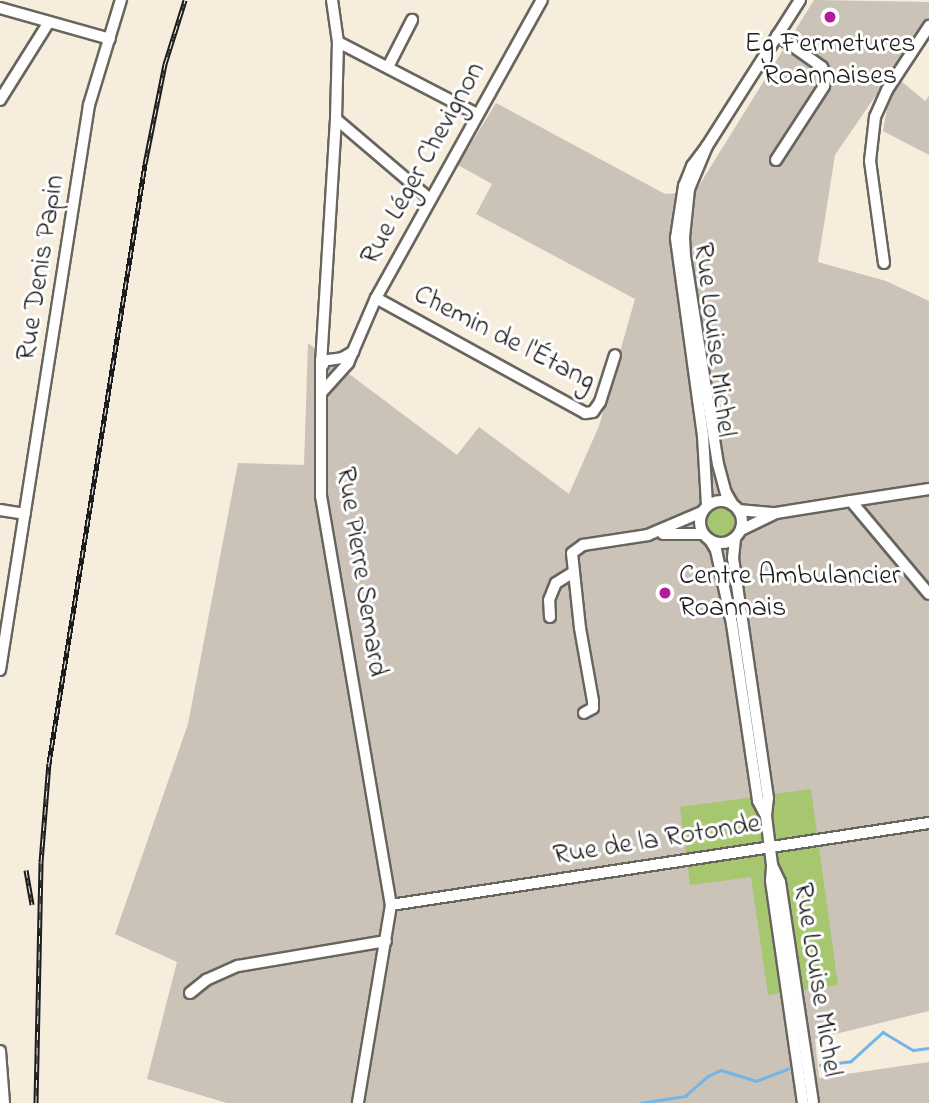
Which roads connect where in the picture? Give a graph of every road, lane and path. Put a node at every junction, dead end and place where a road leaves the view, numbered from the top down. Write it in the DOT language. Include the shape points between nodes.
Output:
graph roads {
  1 [pos="121,0"];
  2 [pos="332,0"];
  3 [pos="541,0"];
  4 [pos="800,0"];
  5 [pos="0,8"];
  6 [pos="412,20"];
  7 [pos="49,22"];
  8 [pos="929,26"];
  9 [pos="777,35"];
  10 [pos="110,39"];
  11 [pos="338,41"];
  12 [pos="388,67"];
  13 [pos="0,100"];
  14 [pos="477,114"];
  15 [pos="336,119"];
  16 [pos="707,146"];
  17 [pos="776,160"];
  18 [pos="430,198"];
  19 [pos="884,263"];
  20 [pos="376,298"];
  21 [pos="353,352"];
  22 [pos="615,355"];
  23 [pos="321,361"];
  24 [pos="335,377"];
  25 [pos="321,395"];
  26 [pos="929,489"];
  27 [pos="851,501"];
  28 [pos="736,507"];
  29 [pos="704,509"];
  30 [pos="0,510"];
  31 [pos="776,513"];
  32 [pos="24,514"];
  33 [pos="738,534"];
  34 [pos="648,535"];
  35 [pos="706,537"];
  36 [pos="572,573"];
  37 [pos="929,594"];
  38 [pos="550,617"];
  39 [pos="0,670"];
  40 [pos="584,713"];
  41 [pos="765,816"];
  42 [pos="929,823"];
  43 [pos="771,847"];
  44 [pos="772,865"];
  45 [pos="391,905"];
  46 [pos="386,941"];
  47 [pos="190,993"];
  48 [pos="0,1051"];
  49 [pos="4,1103"];
  50 [pos="358,1103"];
  51 [pos="803,1103"];
  52 [pos="813,1103"];
  1 -- 10 [label="street, Rue Denis Papin"];
  2 -- 11 [label="street, Rue Pierre Semard"];
  3 -- 14 [label="street, Rue Léger Chevignon"];
  4 -- 9 [label="street, Rue Louise Michel"];
  5 -- 7 [label="street"];
  6 -- 12 [label="street"];
  7 -- 10 [label="street"];
  7 -- 13 [label="street"];
  8 -- 19 [label="street" via="875,117 870,162"];
  9 -- 16 [label="street, Rue Louise Michel"];
  9 -- 17 [label="street" via="822,66 826,75 824,86"];
  10 -- 32 [label="street, Rue Denis Papin" via="89,105"];
  11 -- 12 [label="street"];
  11 -- 15 [label="street, Rue Pierre Semard"];
  12 -- 14 [label="street"];
  14 -- 18 [label="street, Rue Léger Chevignon"];
  15 -- 18 [label="street"];
  15 -- 23 [label="street, Rue Pierre Semard"];
  16 -- 28 [label="street, Rue Louise Michel" via="690,190 684,247 718,464"];
  16 -- 29 [label="street, Rue Louise Michel" via="684,186 676,238 703,436"];
  18 -- 20 [label="street, Rue Léger Chevignon"];
  20 -- 21 [label="street, Rue Léger Chevignon"];
  20 -- 22 [label="street, Chemin de l'Étang" via="585,413 597,408"];
  21 -- 23 [label="street"];
  21 -- 24 [label="street, Rue Léger Chevignon" via="343,373"];
  23 -- 24 [label="street"];
  23 -- 25 [label="street, Rue Pierre Semard"];
  24 -- 25 [label="street, Rue Léger Chevignon"];
  25 -- 45 [label="street, Rue Pierre Semard" via="321,496"];
  26 -- 27 [label="street"];
  27 -- 31 [label="street"];
  27 -- 37 [label="street"];
  28 -- 29 [label="street" via="720,500"];
  28 -- 31 [label="street"];
  28 -- 33 [label="street"];
  29 -- 34 [label="street"];
  29 -- 35 [label="street" via="699,523"];
  30 -- 32 [label="street"];
  31 -- 33 [label="street"];
  32 -- 39 [label="street, Rue Denis Papin"];
  33 -- 35 [label="street" via="723,543"];
  33 -- 41 [label="street, Rue Louise Michel" via="733,558 768,798"];
  34 -- 35 [label="street"];
  34 -- 36 [label="street" via="583,545 572,553"];
  35 -- 41 [label="street, Rue Louise Michel" via="716,550 729,610 758,801"];
  36 -- 38 [label="street" via="556,583 549,600"];
  36 -- 40 [label="street" via="593,701 593,708"];
  41 -- 43 [label="street, Rue Louise Michel"];
  42 -- 43 [label="street, Rue de la Rotonde"];
  43 -- 44 [label="street, Rue Louise Michel"];
  43 -- 45 [label="street, Rue de la Rotonde"];
  44 -- 51 [label="street, Rue Louise Michel"];
  44 -- 52 [label="street, Rue Louise Michel" via="780,882"];
  45 -- 46 [label="street, Rue Pierre Semard"];
  46 -- 47 [label="street" via="238,966 206,979"];
  46 -- 50 [label="street, Rue Pierre Semard"];
  48 -- 49 [label="street"];
}
